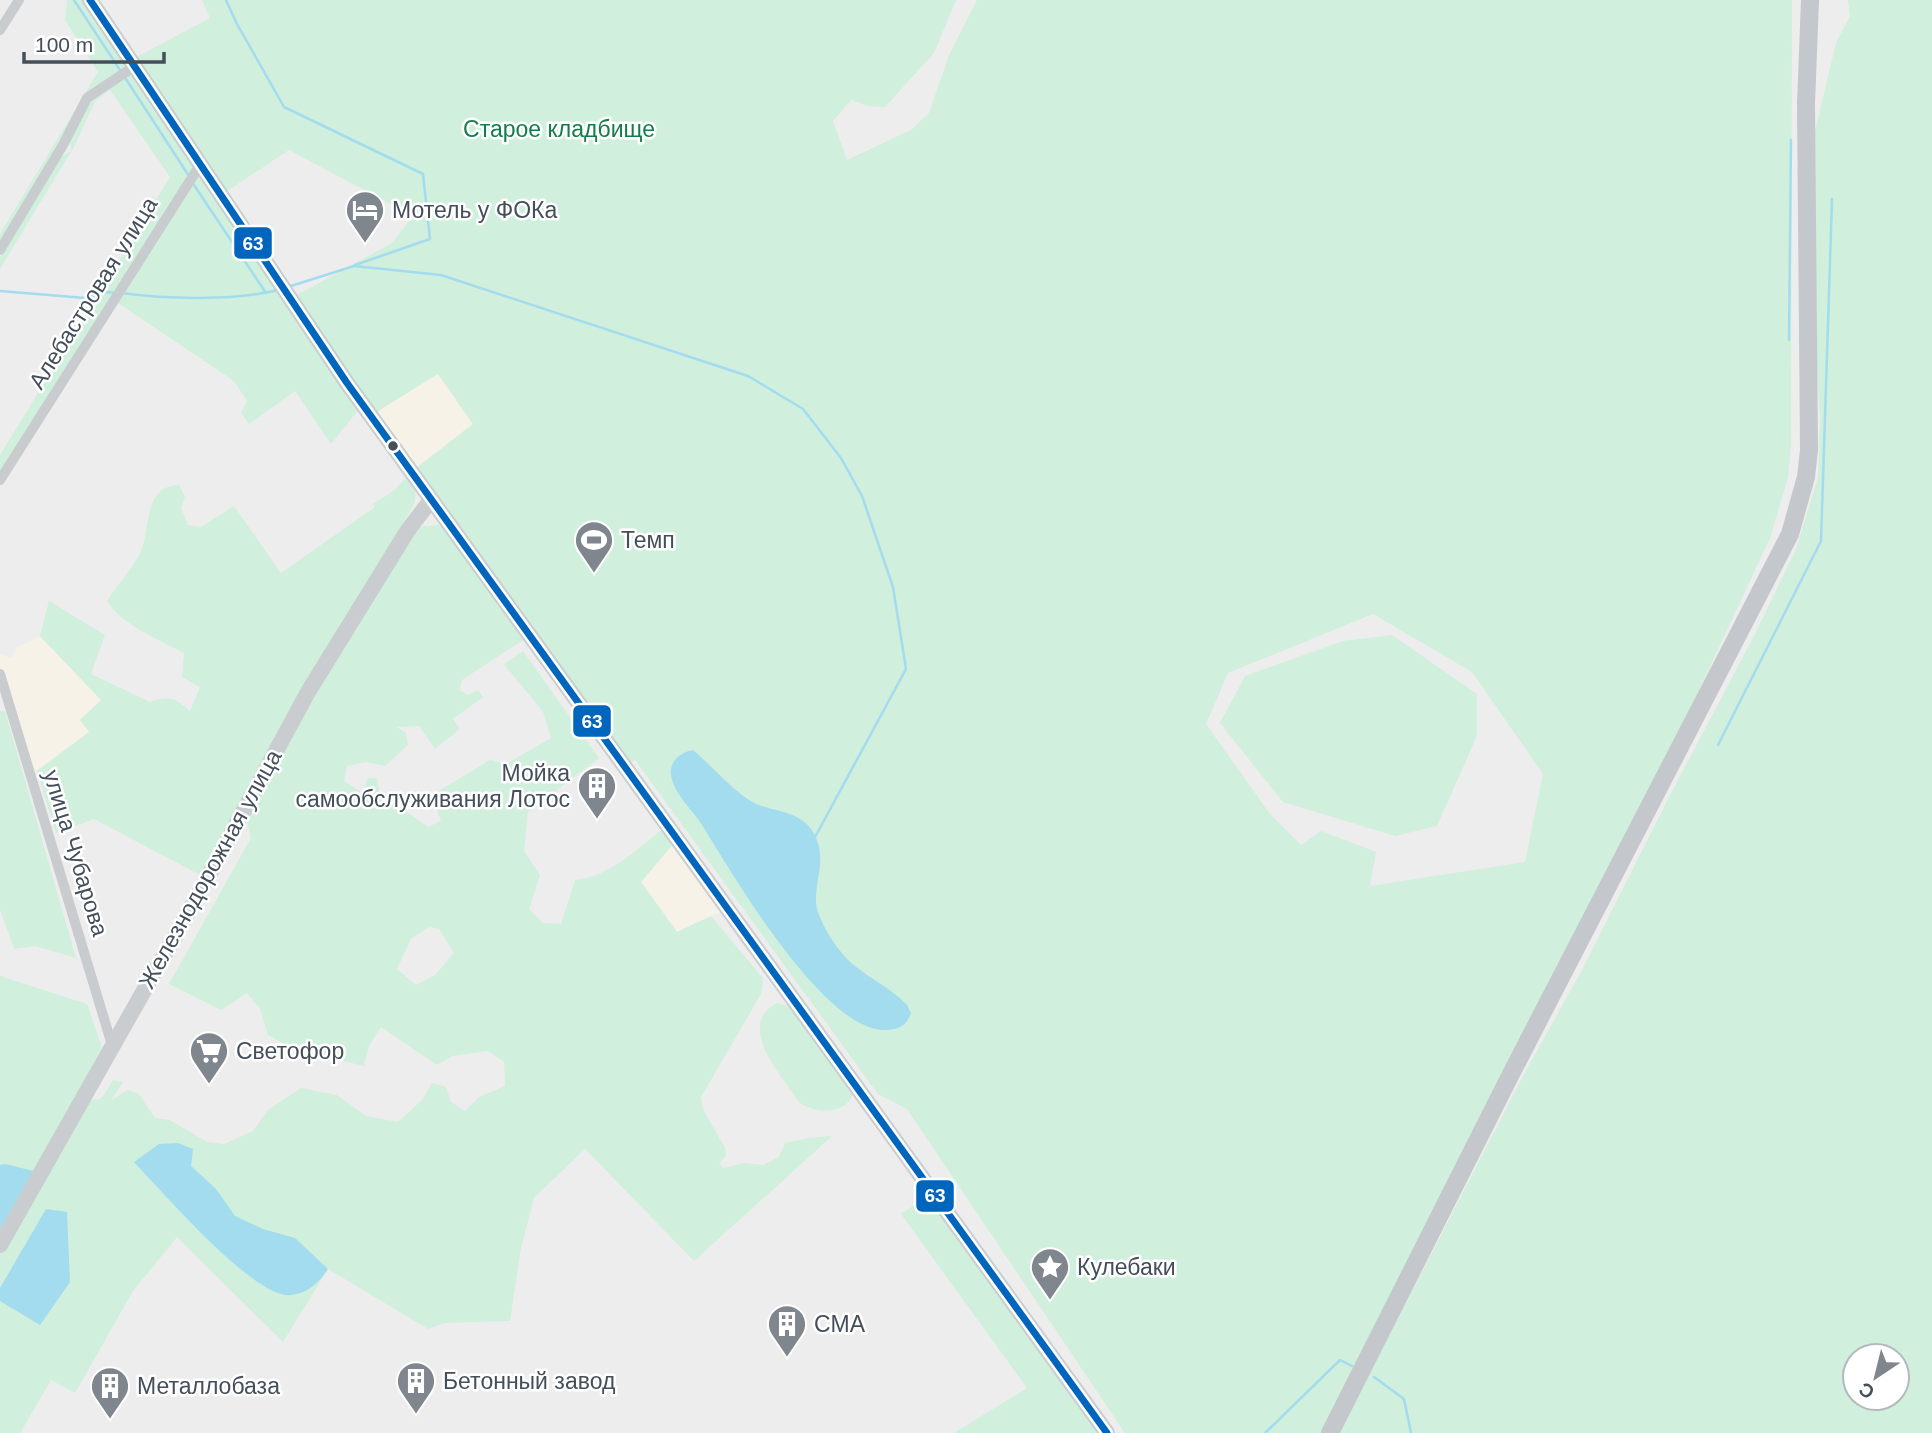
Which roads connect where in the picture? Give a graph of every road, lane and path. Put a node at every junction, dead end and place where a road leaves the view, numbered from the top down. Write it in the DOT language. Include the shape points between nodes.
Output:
graph roads {
  1 [pos="19,0"];
  2 [pos="90,0"];
  3 [pos="1810,0"];
  4 [pos="0,30"];
  5 [pos="135,66"];
  6 [pos="200,165"];
  7 [pos="0,250"];
  8 [pos="0,480"];
  9 [pos="431,500"];
  10 [pos="0,674"];
  11 [pos="112,1045"];
  12 [pos="0,1245"];
  13 [pos="1107,1433"];
  14 [pos="1330,1433"];
  1 -- 4 [label="street"];
  2 -- 5 [label="main road"];
  3 -- 14 [label="main road" via="1806,104 1809,450 1790,534"];
  5 -- 6 [label="main road"];
  5 -- 7 [label="street" via="87,99"];
  6 -- 8 [label="street, Алебастровая улица"];
  6 -- 9 [label="main road"];
  9 -- 11 [label="main road, Железнодорожная улица" via="308,692"];
  9 -- 13 [label="main road"];
  10 -- 11 [label="street, улица Чубарова"];
  11 -- 12 [label="main road, Железнодорожная улица"];
}
